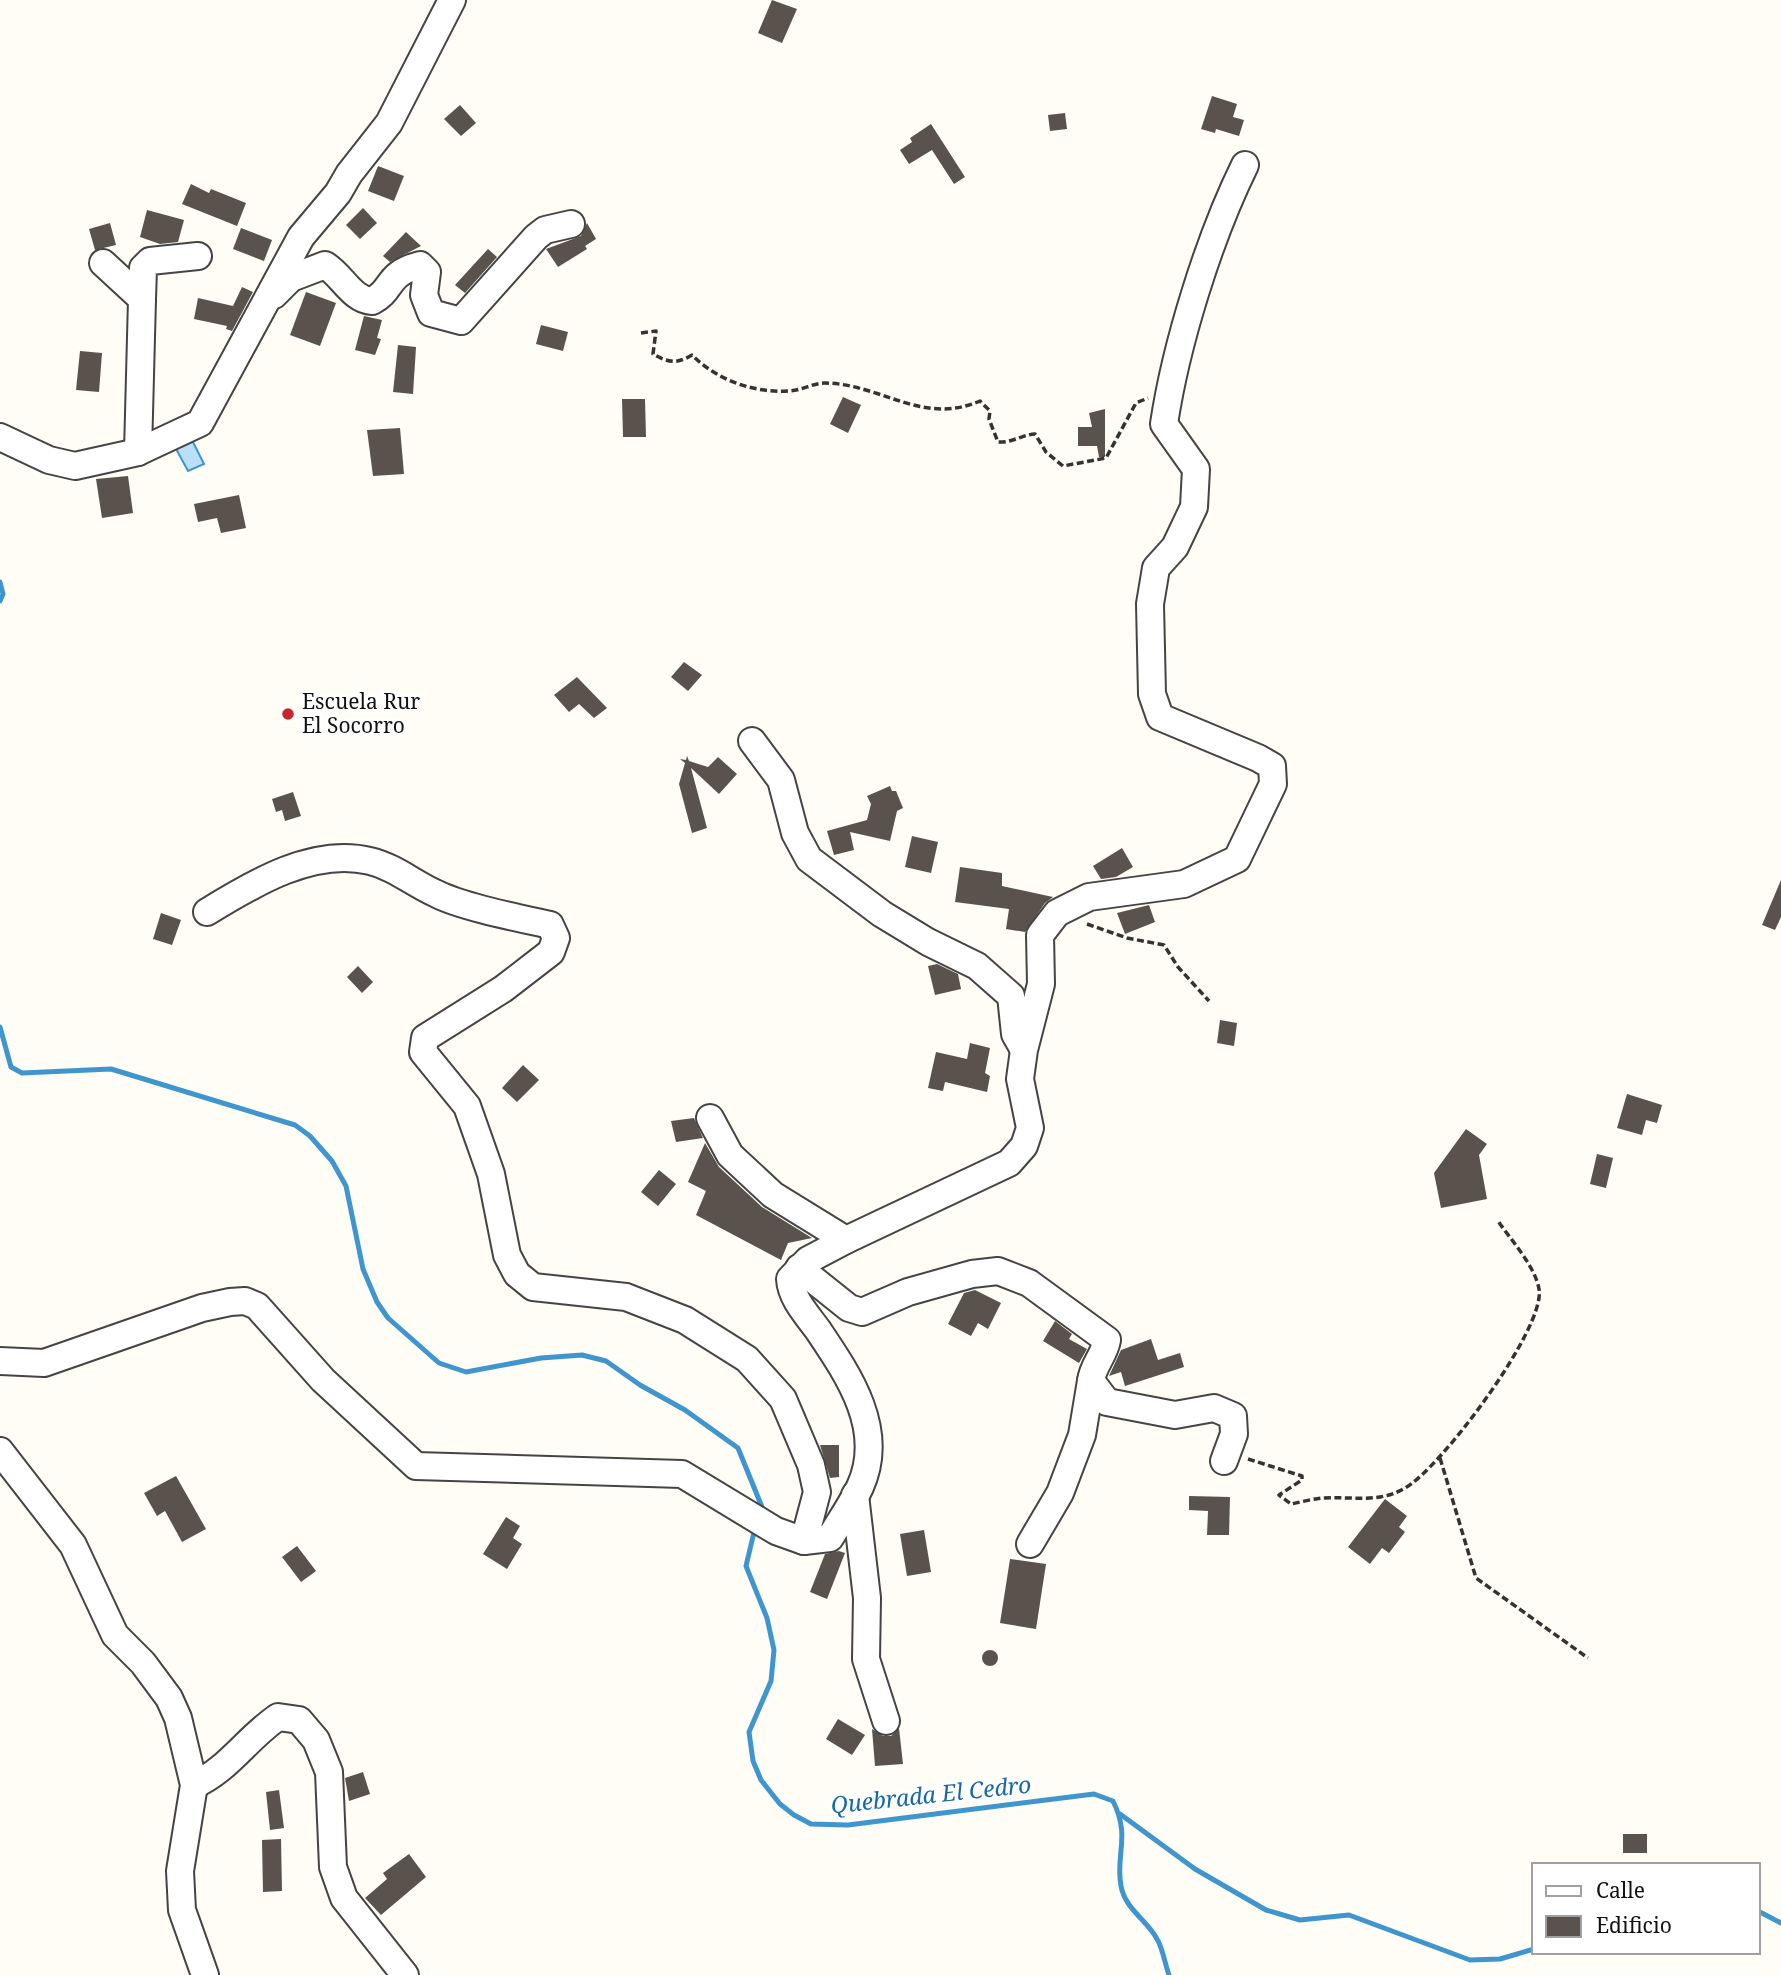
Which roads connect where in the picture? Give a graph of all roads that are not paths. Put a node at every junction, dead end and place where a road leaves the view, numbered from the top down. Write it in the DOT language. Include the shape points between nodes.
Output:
graph roads {
  1 [pos="452,0"];
  2 [pos="1245,165"];
  3 [pos="571,223"];
  4 [pos="198,256"];
  5 [pos="103,262"];
  6 [pos="142,299"];
  7 [pos="265,304"];
  8 [pos="0,436"];
  9 [pos="138,452"];
  10 [pos="752,741"];
  11 [pos="207,912"];
  12 [pos="1024,1050"];
  13 [pos="709,1118"];
  14 [pos="846,1240"];
  15 [pos="799,1268"];
  16 [pos="0,1362"];
  17 [pos="1091,1381"];
  18 [pos="0,1451"];
  19 [pos="1224,1461"];
  20 [pos="855,1495"];
  21 [pos="804,1541"];
  22 [pos="1030,1544"];
  23 [pos="887,1721"];
  24 [pos="194,1786"];
  25 [pos="205,1975"];
  26 [pos="405,1975"];
  1 -- 7 [label="street" via="389,123 301,237"];
  2 -- 12 [label="street" via="1228,200 1169,388 1164,424 1196,470 1194,507 1174,547 1156,568 1150,604 1152,694 1160,718 1272,766 1273,784 1237,859 1184,884 1088,897 1057,913 1041,935 1041,984"];
  3 -- 7 [label="street" via="536,237 461,321 431,313 424,295 428,272 420,265 395,275 372,301 358,298 325,265 291,278"];
  4 -- 6 [label="street" via="150,261 143,268"];
  5 -- 6 [label="street"];
  6 -- 9 [label="street"];
  7 -- 9 [label="street" via="200,423"];
  8 -- 9 [label="street" via="49,460 75,466"];
  10 -- 12 [label="street" via="781,780 795,833 809,859 882,914 986,974 1011,996 1015,1034"];
  11 -- 21 [label="street" via="235,894 319,858 369,861 410,877 437,895 550,925 556,938 551,952 503,989 425,1038 423,1052 467,1106 491,1174 506,1255 517,1274 533,1287 625,1297 685,1320 747,1359 783,1399 811,1465 817,1492"];
  12 -- 14 [label="street" via="1020,1079 1030,1128 1024,1146 1009,1163"];
  13 -- 14 [label="street" via="730,1155 773,1195"];
  14 -- 15 [label="street"];
  15 -- 17 [label="street" via="849,1308 862,1312 908,1292 998,1271 1029,1283 1107,1340"];
  15 -- 20 [label="street" via="790,1279 791,1287 848,1375 871,1433 870,1459"];
  16 -- 21 [label="street" via="44,1363 202,1308 245,1301 257,1306 323,1380 416,1465 681,1474 776,1531"];
  17 -- 19 [label="street" via="1107,1402 1175,1415 1214,1408 1233,1416 1234,1434"];
  17 -- 22 [label="street" via="1082,1435 1060,1493"];
  18 -- 24 [label="street" via="73,1545 115,1635 169,1698"];
  20 -- 21 [label="street" via="830,1538"];
  20 -- 23 [label="street" via="867,1598 866,1659"];
  24 -- 25 [label="street" via="180,1871 182,1910"];
  24 -- 26 [label="street" via="215,1776 278,1717 299,1720 316,1740 328,1772 332,1867 344,1898"];
}
